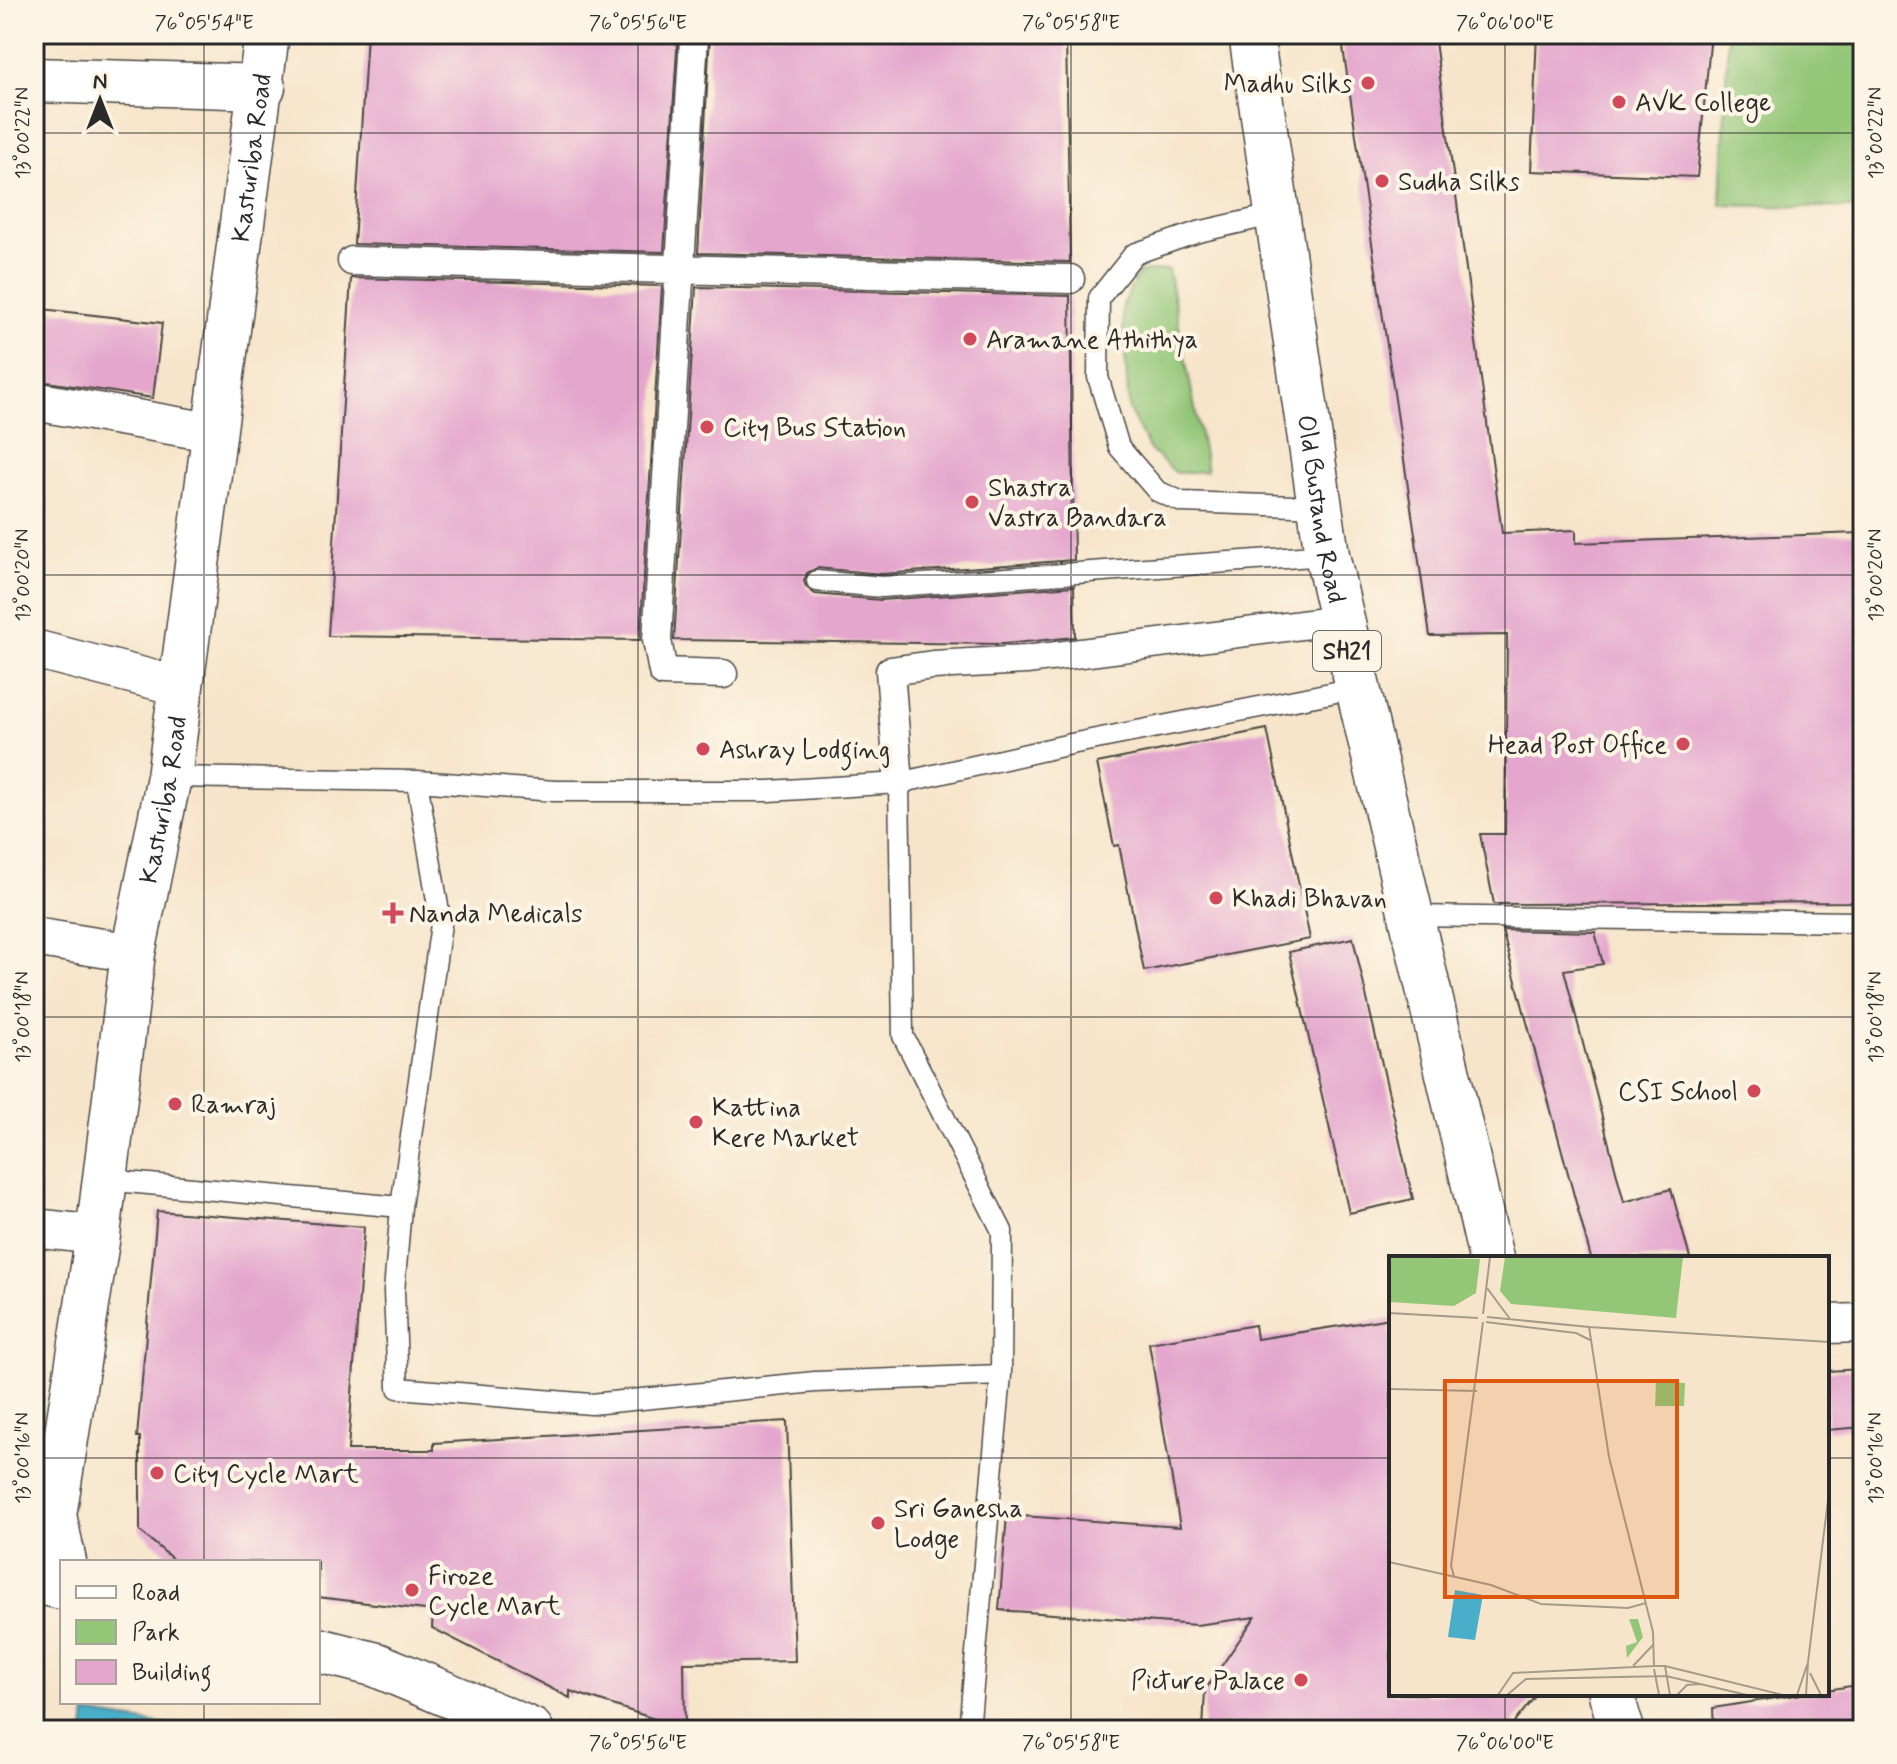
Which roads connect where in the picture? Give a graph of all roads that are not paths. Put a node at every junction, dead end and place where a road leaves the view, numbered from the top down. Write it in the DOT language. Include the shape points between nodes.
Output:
graph roads {
  1 [pos="267,34"];
  2 [pos="1251,34"];
  3 [pos="694,38"];
  4 [pos="34,80"];
  5 [pos="263,87"];
  6 [pos="1277,214"];
  7 [pos="352,261"];
  8 [pos="682,269"];
  9 [pos="1070,279"];
  10 [pos="34,401"];
  11 [pos="216,433"];
  12 [pos="1320,507"];
  13 [pos="1327,555"];
  14 [pos="817,581"];
  15 [pos="1340,620"];
  16 [pos="34,649"];
  17 [pos="723,674"];
  18 [pos="182,687"];
  19 [pos="1356,688"];
  20 [pos="169,777"];
  21 [pos="417,781"];
  22 [pos="899,783"];
  23 [pos="1411,916"];
  24 [pos="1854,922"];
  25 [pos="34,937"];
  26 [pos="133,953"];
  27 [pos="105,1180"];
  28 [pos="401,1207"];
  29 [pos="34,1228"];
  30 [pos="98,1235"];
  31 [pos="1491,1256"];
  32 [pos="1863,1323"];
  33 [pos="1829,1324"];
  34 [pos="1001,1375"];
  35 [pos="64,1560"];
  36 [pos="34,1581"];
  37 [pos="60,1587"];
  38 [pos="320,1651"];
  39 [pos="1612,1696"];
  40 [pos="531,1730"];
  41 [pos="969,1730"];
  42 [pos="1622,1730"];
  1 -- 5 [label="street, Kasturiba Road"];
  2 -- 6 [label="street, Old Bustand Road / SH21"];
  3 -- 8 [label="street"];
  4 -- 5 [label="street"];
  5 -- 11 [label="street, Kasturiba Road"];
  6 -- 12 [label="street, Old Bustand Road / SH21"];
  6 -- 12 [label="lane" via="1134,254 1099,298 1098,377 1119,447 1157,491 1182,502"];
  7 -- 8 [label="street"];
  8 -- 9 [label="street"];
  8 -- 17 [label="street" via="657,640 663,672"];
  10 -- 11 [label="street"];
  11 -- 18 [label="street, Kasturiba Road"];
  12 -- 13 [label="street, Old Bustand Road / SH21"];
  13 -- 14 [label="lane" via="882,587"];
  13 -- 15 [label="street, Old Bustand Road / SH21"];
  15 -- 19 [label="street, Old Bustand Road / SH21"];
  15 -- 22 [label="street" via="1026,660 890,671"];
  16 -- 18 [label="street"];
  18 -- 20 [label="street, Kasturiba Road"];
  19 -- 22 [label="lane"];
  19 -- 23 [label="street, Old Bustand Road / SH21"];
  20 -- 21 [label="lane"];
  20 -- 26 [label="street, Kasturiba Road"];
  21 -- 22 [label="lane" via="555,791 769,791"];
  21 -- 28 [label="lane" via="441,924"];
  22 -- 34 [label="lane" via="903,1036 1002,1231"];
  23 -- 24 [label="lane"];
  23 -- 31 [label="street, Old Bustand Road / SH21"];
  25 -- 26 [label="street"];
  26 -- 27 [label="street, Kasturiba Road"];
  27 -- 28 [label="lane"];
  27 -- 30 [label="street, Kasturiba Road"];
  28 -- 34 [label="lane" via="394,1292 398,1388 591,1404 815,1382"];
  29 -- 30 [label="street"];
  30 -- 35 [label="street, Kasturiba Road" via="54,1515"];
  32 -- 33 [label="street"];
  34 -- 41 [label="lane"];
  36 -- 37 [label="street"];
  38 -- 40 [label="street" via="377,1665"];
  39 -- 42 [label="street"];
}
